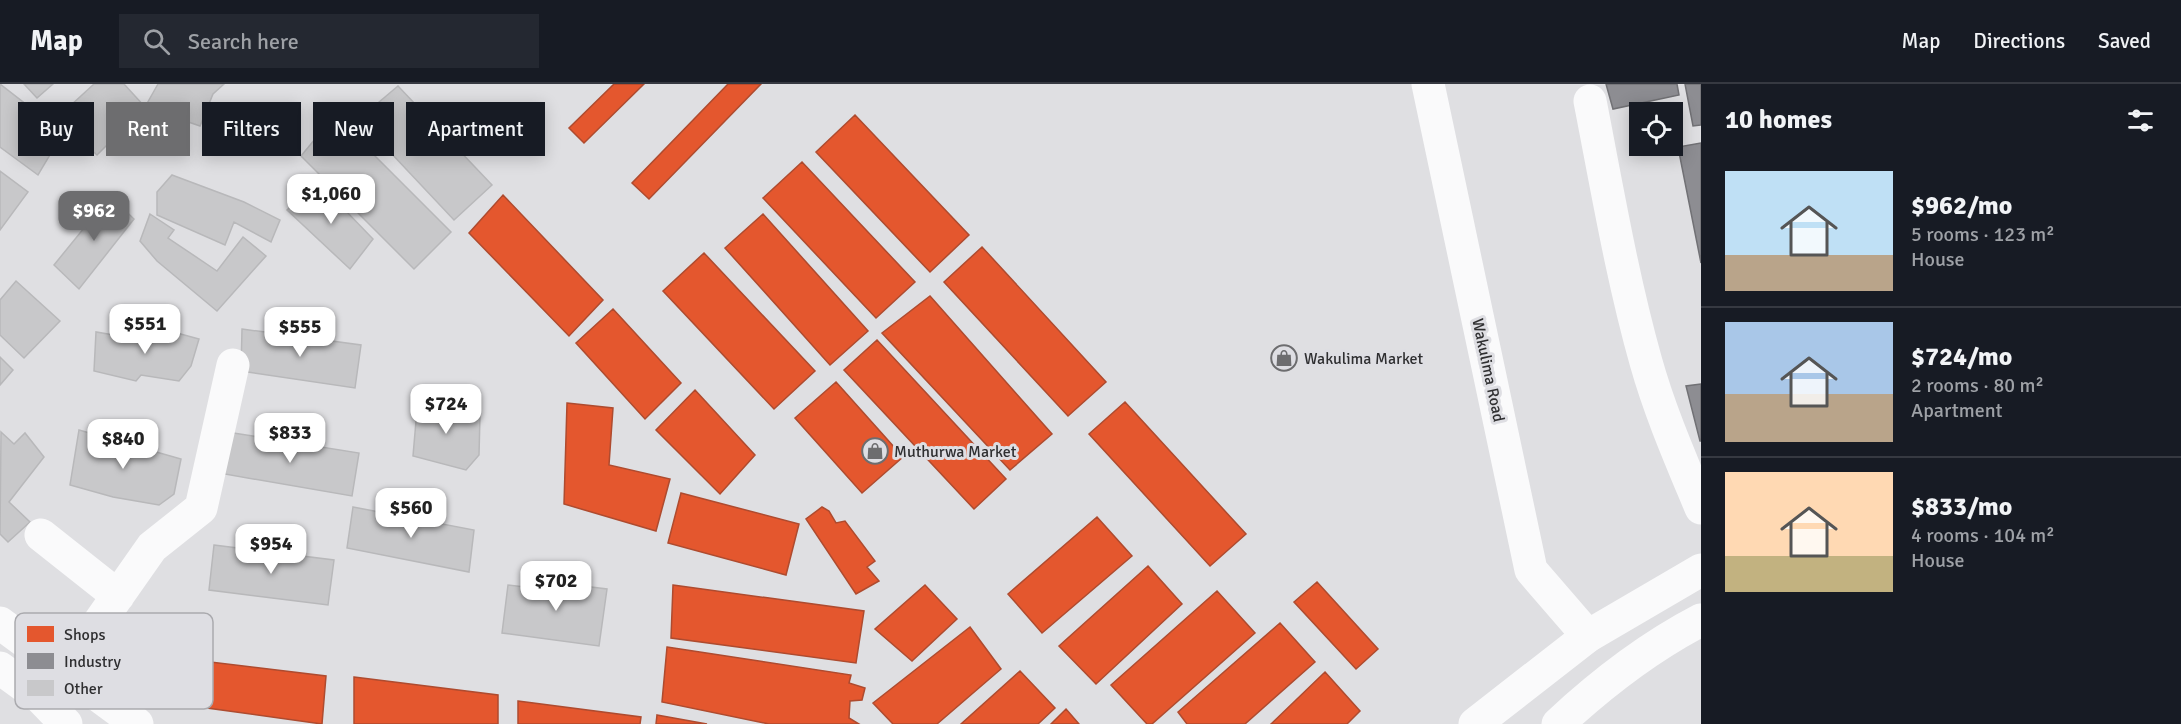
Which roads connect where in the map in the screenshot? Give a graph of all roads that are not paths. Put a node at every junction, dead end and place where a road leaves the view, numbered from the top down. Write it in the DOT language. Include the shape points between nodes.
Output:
graph roads {
  1 [pos="1428,84"];
  2 [pos="1590,101"];
  3 [pos="233,365"];
  4 [pos="1701,508"];
  5 [pos="40,535"];
  6 [pos="1701,570"];
  7 [pos="118,596"];
  8 [pos="106,613"];
  9 [pos="1701,620"];
  10 [pos="0,623"];
  11 [pos="15,634"];
  12 [pos="1588,636"];
  13 [pos="0,668"];
  14 [pos="15,679"];
  15 [pos="52,709"];
  16 [pos="117,709"];
  17 [pos="66,724"];
  18 [pos="137,724"];
  19 [pos="1475,724"];
  20 [pos="1558,724"];
  1 -- 12 [label="main road, Wakulima Road" via="1531,570"];
  2 -- 4 [label="main road" via="1644,353 1668,427"];
  3 -- 7 [label="main road" via="201,508 152,547"];
  5 -- 7 [label="main road"];
  6 -- 12 [label="main road"];
  7 -- 8 [label="main road"];
  9 -- 20 [label="main road" via="1596,689"];
  10 -- 11 [label="main road"];
  12 -- 19 [label="main road"];
  13 -- 14 [label="main road"];
  15 -- 17 [label="main road"];
  16 -- 18 [label="main road"];
}
